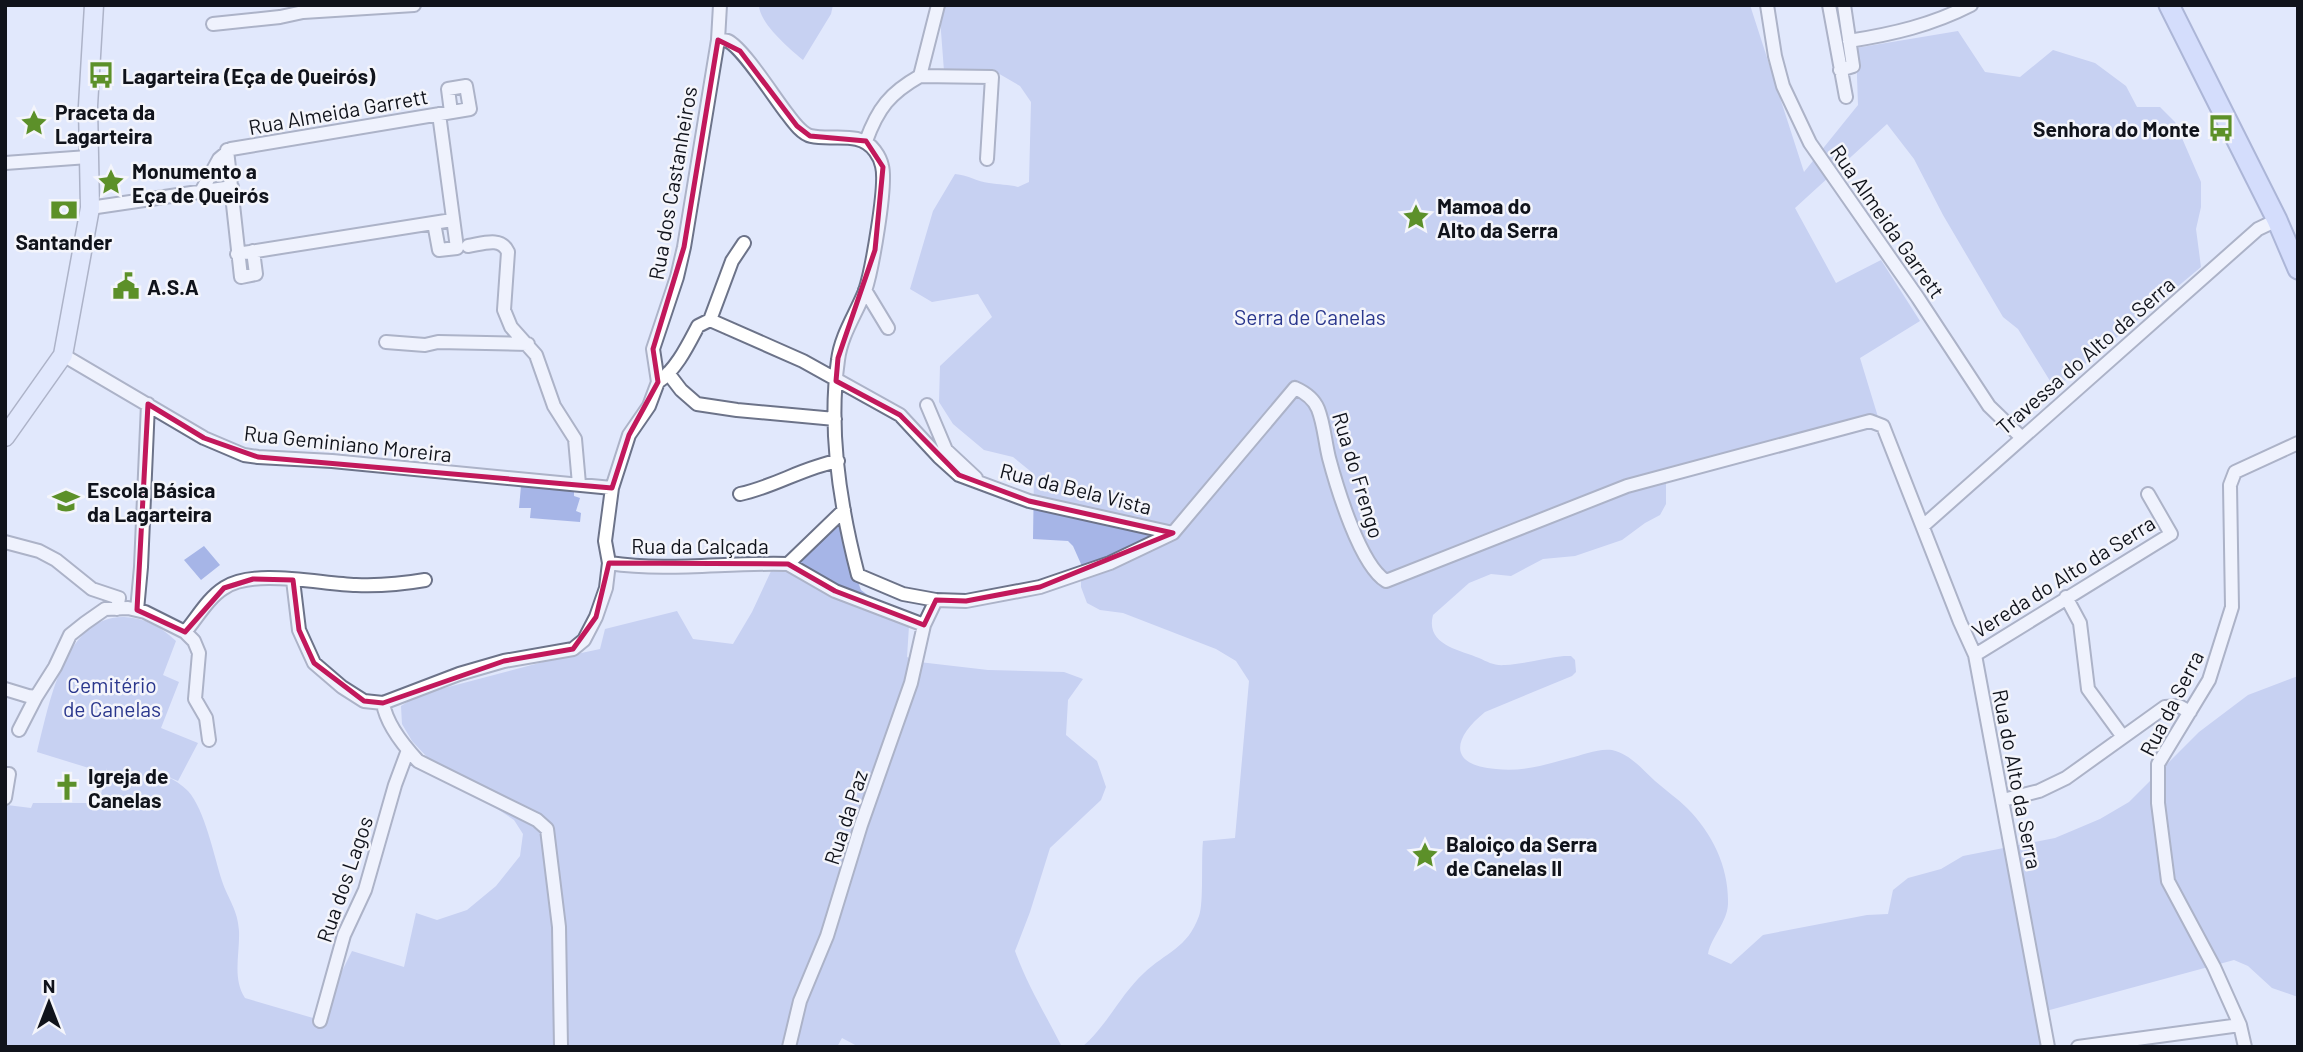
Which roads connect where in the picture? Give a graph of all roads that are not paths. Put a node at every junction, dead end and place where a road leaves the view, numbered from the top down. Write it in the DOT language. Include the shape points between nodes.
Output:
graph roads {
  1 [pos="94,5"];
  2 [pos="414,5"];
  3 [pos="720,5"];
  4 [pos="938,5"];
  5 [pos="1768,5"];
  6 [pos="1829,5"];
  7 [pos="1844,5"];
  8 [pos="1971,5"];
  9 [pos="2169,5"];
  10 [pos="213,24"];
  11 [pos="718,40"];
  12 [pos="1849,41"];
  13 [pos="1840,70"];
  14 [pos="920,76"];
  15 [pos="1846,97"];
  16 [pos="866,141"];
  17 [pos="229,150"];
  18 [pos="88,157"];
  19 [pos="987,159"];
  20 [pos="5,163"];
  21 [pos="232,187"];
  22 [pos="202,190"];
  23 [pos="90,208"];
  24 [pos="453,220"];
  25 [pos="2277,220"];
  26 [pos="435,223"];
  27 [pos="744,243"];
  28 [pos="462,247"];
  29 [pos="253,251"];
  30 [pos="237,254"];
  31 [pos="2298,268"];
  32 [pos="865,290"];
  33 [pos="710,320"];
  34 [pos="888,328"];
  35 [pos="386,342"];
  36 [pos="528,344"];
  37 [pos="63,355"];
  38 [pos="668,373"];
  39 [pos="836,381"];
  40 [pos="658,382"];
  41 [pos="148,404"];
  42 [pos="927,405"];
  43 [pos="835,419"];
  44 [pos="5,437"];
  45 [pos="2021,437"];
  46 [pos="2298,443"];
  47 [pos="838,461"];
  48 [pos="579,484"];
  49 [pos="980,484"];
  50 [pos="612,488"];
  51 [pos="740,494"];
  52 [pos="2148,494"];
  53 [pos="844,510"];
  54 [pos="1923,526"];
  55 [pos="1173,533"];
  56 [pos="5,542"];
  57 [pos="609,563"];
  58 [pos="788,564"];
  59 [pos="293,580"];
  60 [pos="425,580"];
  61 [pos="2066,597"];
  62 [pos="936,600"];
  63 [pos="117,609"];
  64 [pos="137,610"];
  65 [pos="924,625"];
  66 [pos="185,632"];
  67 [pos="1975,655"];
  68 [pos="5,689"];
  69 [pos="36,697"];
  70 [pos="383,703"];
  71 [pos="2190,712"];
  72 [pos="19,730"];
  73 [pos="2123,737"];
  74 [pos="209,740"];
  75 [pos="408,750"];
  76 [pos="7,774"];
  77 [pos="5,797"];
  78 [pos="2003,800"];
  79 [pos="320,1021"];
  80 [pos="2240,1024"];
  81 [pos="2050,1046"];
  82 [pos="561,1047"];
  83 [pos="789,1047"];
  84 [pos="2078,1047"];
  85 [pos="2245,1047"];
  1 -- 18 [label="main road"];
  2 -- 10 [label="street"];
  3 -- 11 [label="street, Rua dos Castanheiros"];
  4 -- 14 [label="street"];
  5 -- 45 [label="street, Rua Almeida Garrett" via="1783,86 1810,143 1989,405"];
  6 -- 13 [label="street"];
  7 -- 12 [label="street"];
  8 -- 12 [label="street" via="1899,33"];
  9 -- 25 [label="main road"];
  11 -- 16 [label="street" via="740,51 797,126 810,136"];
  11 -- 40 [label="street, Rua dos Castanheiros" via="684,247 653,349"];
  12 -- 13 [label="street" via="1853,66"];
  13 -- 15 [label="street"];
  14 -- 16 [label="street" via="897,89 875,117"];
  14 -- 19 [label="street" via="992,76"];
  16 -- 32 [label="street, Rua do Frengo" via="883,167 875,250"];
  17 -- 21 [label="street"];
  17 -- 22 [label="street" via="217,161"];
  17 -- 24 [label="street, Rua Almeida Garrett" via="445,113"];
  18 -- 20 [label="street"];
  18 -- 23 [label="main road"];
  21 -- 22 [label="street"];
  21 -- 30 [label="street"];
  22 -- 23 [label="street"];
  23 -- 37 [label="main road"];
  24 -- 26 [label="street"];
  24 -- 28 [label="street"];
  25 -- 31 [label="main road"];
  25 -- 45 [label="street, Travessa do Alto da Serra" via="2258,229"];
  26 -- 28 [label="street" via="439,250"];
  26 -- 29 [label="street"];
  27 -- 33 [label="street" via="732,261"];
  28 -- 36 [label="street" via="499,242 506,247 503,310 511,327"];
  29 -- 30 [label="street"];
  29 -- 30 [label="street" via="256,274 241,277"];
  32 -- 34 [label="street"];
  32 -- 39 [label="street, Rua do Frengo" via="838,358"];
  33 -- 38 [label="street" via="698,326"];
  33 -- 39 [label="street, Rua da Bela Vista"];
  35 -- 36 [label="street"];
  36 -- 48 [label="street" via="554,406 575,439"];
  37 -- 41 [label="street, Rua Geminiano Moreira"];
  37 -- 44 [label="main road"];
  38 -- 40 [label="street"];
  38 -- 43 [label="street" via="697,404"];
  39 -- 43 [label="street, Rua do Frengo"];
  39 -- 49 [label="street, Rua da Bela Vista" via="900,415 959,475"];
  40 -- 50 [label="street" via="629,436"];
  41 -- 48 [label="street, Rua Geminiano Moreira" via="204,438 258,457"];
  41 -- 64 [label="street"];
  42 -- 49 [label="street" via="946,450"];
  43 -- 47 [label="street, Rua do Frengo"];
  45 -- 54 [label="street, Travessa do Alto da Serra"];
  46 -- 71 [label="street, Rua da Serra" via="2235,472 2230,485 2232,607 2209,680"];
  47 -- 51 [label="street"];
  47 -- 53 [label="street, Rua do Frengo"];
  48 -- 50 [label="street, Rua Geminiano Moreira"];
  49 -- 55 [label="street, Rua da Bela Vista" via="1030,501"];
  50 -- 57 [label="street, Rua da Calçada" via="605,541"];
  52 -- 61 [label="street, Vereda do Alto da Serra" via="2171,534"];
  53 -- 58 [label="street, Rua da Calçada"];
  53 -- 62 [label="street, Rua do Frengo" via="858,575 903,594"];
  54 -- 55 [label="street, Rua do Frengo" via="1883,426 1870,421 1627,486 1386,581 1365,557 1337,483 1318,408 1294,387"];
  54 -- 67 [label="street, Rua do Alto da Serra"];
  55 -- 62 [label="street, Rua do Frengo" via="1110,563 1040,587 966,601"];
  56 -- 63 [label="street" via="56,559 92,589 119,598"];
  57 -- 58 [label="street, Rua da Calçada" via="683,567"];
  57 -- 70 [label="street" via="596,617 584,640 573,649 504,661"];
  58 -- 65 [label="street" via="835,591"];
  59 -- 60 [label="street" via="394,586"];
  59 -- 66 [label="street" via="253,579 224,588"];
  59 -- 70 [label="street" via="299,630 314,663 364,701"];
  61 -- 67 [label="street, Vereda do Alto da Serra"];
  61 -- 73 [label="street" via="2080,623 2088,689"];
  62 -- 65 [label="street, Rua da Paz"];
  63 -- 64 [label="street"];
  63 -- 69 [label="street" via="105,609 70,635"];
  64 -- 66 [label="street"];
  65 -- 83 [label="street, Rua da Paz" via="911,683 827,936 800,1000"];
  66 -- 74 [label="street" via="199,653 195,699 206,718"];
  67 -- 78 [label="street, Rua do Alto da Serra"];
  68 -- 69 [label="street"];
  69 -- 72 [label="street"];
  70 -- 75 [label="street"];
  71 -- 73 [label="street" via="2179,706 2165,707"];
  71 -- 80 [label="street, Rua da Serra" via="2158,764 2168,881"];
  73 -- 78 [label="street" via="2066,778"];
  75 -- 79 [label="street, Rua dos Lagos" via="365,890 344,935"];
  75 -- 82 [label="street" via="418,761 547,829 559,926"];
  76 -- 77 [label="street"];
  78 -- 81 [label="street, Rua do Alto da Serra"];
  80 -- 84 [label="street"];
  80 -- 85 [label="street, Rua da Serra"];
}
